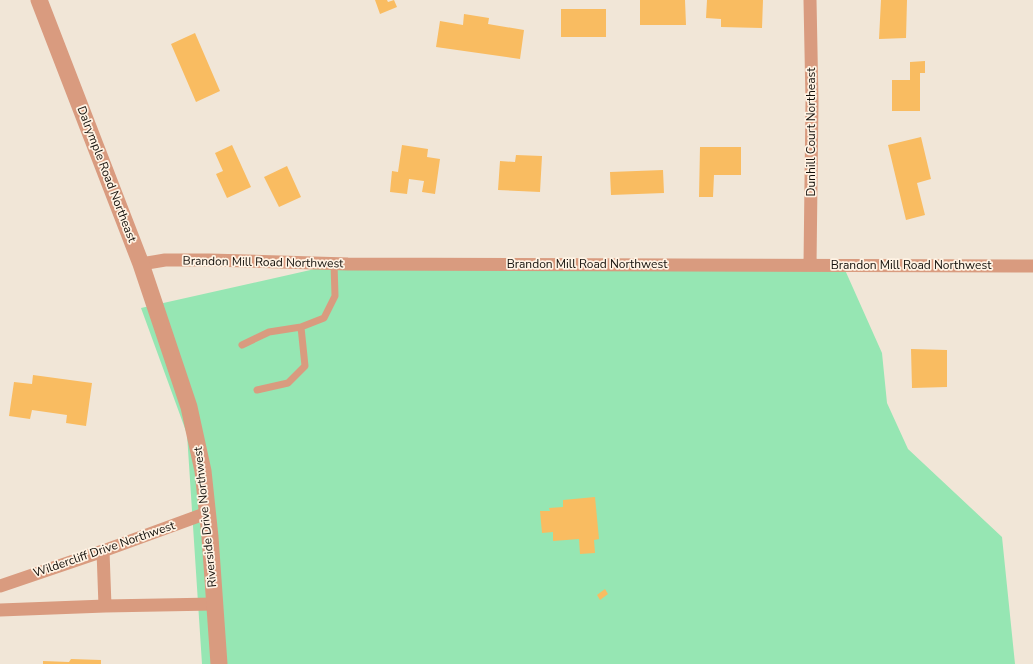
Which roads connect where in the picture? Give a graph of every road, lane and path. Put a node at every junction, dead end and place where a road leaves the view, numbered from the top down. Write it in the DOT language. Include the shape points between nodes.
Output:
graph roads {
  1 [pos="39,0"];
  2 [pos="810,0"];
  3 [pos="334,263"];
  4 [pos="141,264"];
  5 [pos="810,265"];
  6 [pos="1033,266"];
  7 [pos="301,327"];
  8 [pos="242,345"];
  9 [pos="170,350"];
  10 [pos="257,390"];
  11 [pos="207,513"];
  12 [pos="102,551"];
  13 [pos="0,586"];
  14 [pos="214,604"];
  15 [pos="105,606"];
  16 [pos="0,610"];
  17 [pos="218,664"];
  1 -- 4 [label="street, Dalrymple Road Northeast"];
  2 -- 5 [label="street, Dunhill Court Northeast"];
  3 -- 4 [label="street, Brandon Mill Road Northwest" via="165,260"];
  3 -- 5 [label="street, Brandon Mill Road Northwest"];
  3 -- 7 [label="lane" via="335,296 324,318"];
  4 -- 9 [label="street, Dalrymple Road Northeast"];
  5 -- 6 [label="street, Brandon Mill Road Northwest"];
  7 -- 8 [label="lane" via="269,332"];
  7 -- 10 [label="lane" via="305,366 288,384"];
  9 -- 11 [label="street, Riverside Drive Northwest" via="196,436"];
  11 -- 12 [label="street, Wildercliff Drive Northwest"];
  11 -- 14 [label="street, Riverside Drive Northwest"];
  12 -- 13 [label="street, Wildercliff Drive Northwest"];
  12 -- 15 [label="street"];
  14 -- 15 [label="street"];
  14 -- 17 [label="street, Riverside Drive Northwest"];
  15 -- 16 [label="street"];
}
